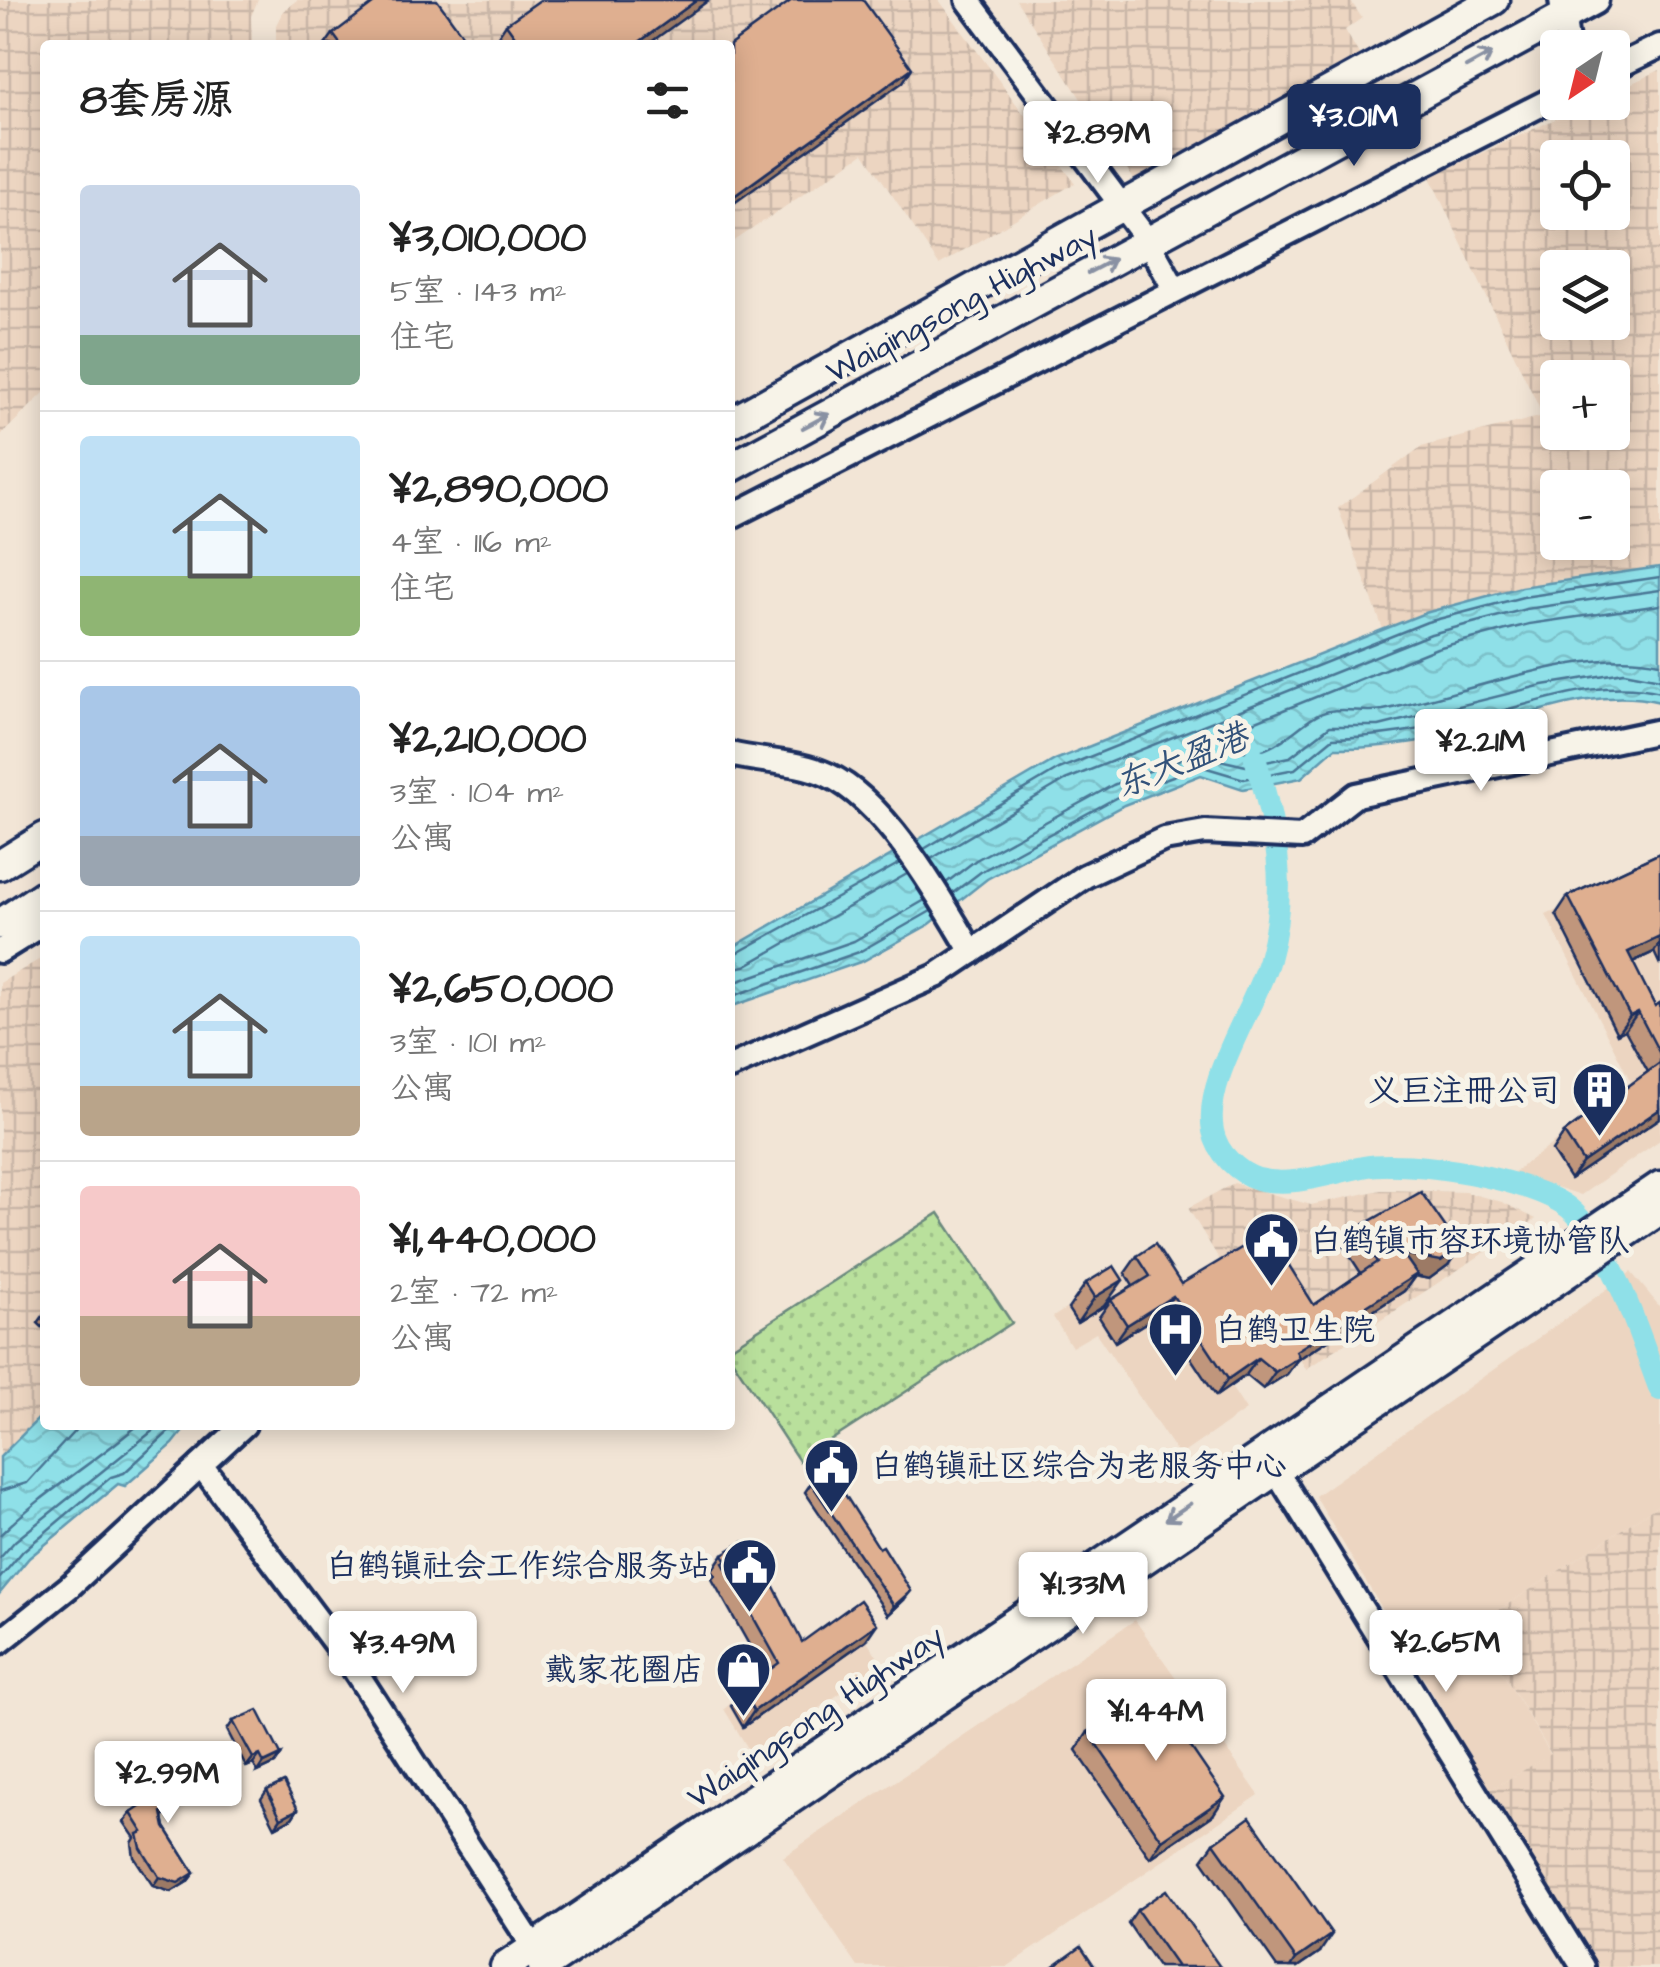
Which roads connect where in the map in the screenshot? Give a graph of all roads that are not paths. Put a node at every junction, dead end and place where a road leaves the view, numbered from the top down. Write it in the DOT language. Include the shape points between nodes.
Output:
graph roads {
  1 [pos="968,0"];
  2 [pos="1494,0"];
  3 [pos="1594,0"];
  4 [pos="1564,6"];
  5 [pos="1660,46"];
  6 [pos="1630,60"];
  7 [pos="1540,105"];
  8 [pos="1120,206"];
  9 [pos="1148,241"];
  10 [pos="1174,288"];
  11 [pos="735,420"];
  12 [pos="735,465"];
  13 [pos="735,514"];
  14 [pos="1660,731"];
  15 [pos="735,755"];
  16 [pos="40,840"];
  17 [pos="0,865"];
  18 [pos="40,897"];
  19 [pos="0,924"];
  20 [pos="40,926"];
  21 [pos="0,951"];
  22 [pos="972,952"];
  23 [pos="735,1065"];
  24 [pos="1660,1186"];
  25 [pos="1660,1210"];
  26 [pos="1595,1242"];
  27 [pos="239,1430"];
  28 [pos="1271,1461"];
  29 [pos="201,1466"];
  30 [pos="0,1642"];
  31 [pos="543,1962"];
  32 [pos="505,1967"];
  33 [pos="1582,1967"];
  1 -- 8 [label="street"];
  2 -- 8 [label="main road, Waiqingsong Highway"];
  3 -- 4 [label="main road, Waiqingsong Highway"];
  9 -- 4 [label="main road, Waiqingsong Highway, one-way"];
  5 -- 6 [label="street"];
  7 -- 10 [label="street"];
  8 -- 9 [label="street"];
  8 -- 11 [label="main road, Waiqingsong Highway"];
  9 -- 10 [label="street"];
  12 -- 9 [label="main road, Waiqingsong Highway, one-way"];
  10 -- 13 [label="street"];
  14 -- 22 [label="street" via="1356,795 1302,837 1205,832 1147,846 1086,876"];
  15 -- 22 [label="street" via="830,776 894,835"];
  16 -- 17 [label="main road"];
  18 -- 19 [label="main road"];
  20 -- 21 [label="street"];
  22 -- 23 [label="street" via="872,1007"];
  24 -- 26 [label="main road, Waiqingsong Highway"];
  25 -- 26 [label="main road, Waiqingsong Highway"];
  26 -- 28 [label="main road, Waiqingsong Highway"];
  27 -- 29 [label="street"];
  28 -- 31 [label="main road, Waiqingsong Highway"];
  28 -- 33 [label="street"];
  29 -- 30 [label="street"];
  29 -- 31 [label="street" via="354,1669"];
  31 -- 32 [label="main road, Waiqingsong Highway"];
}
